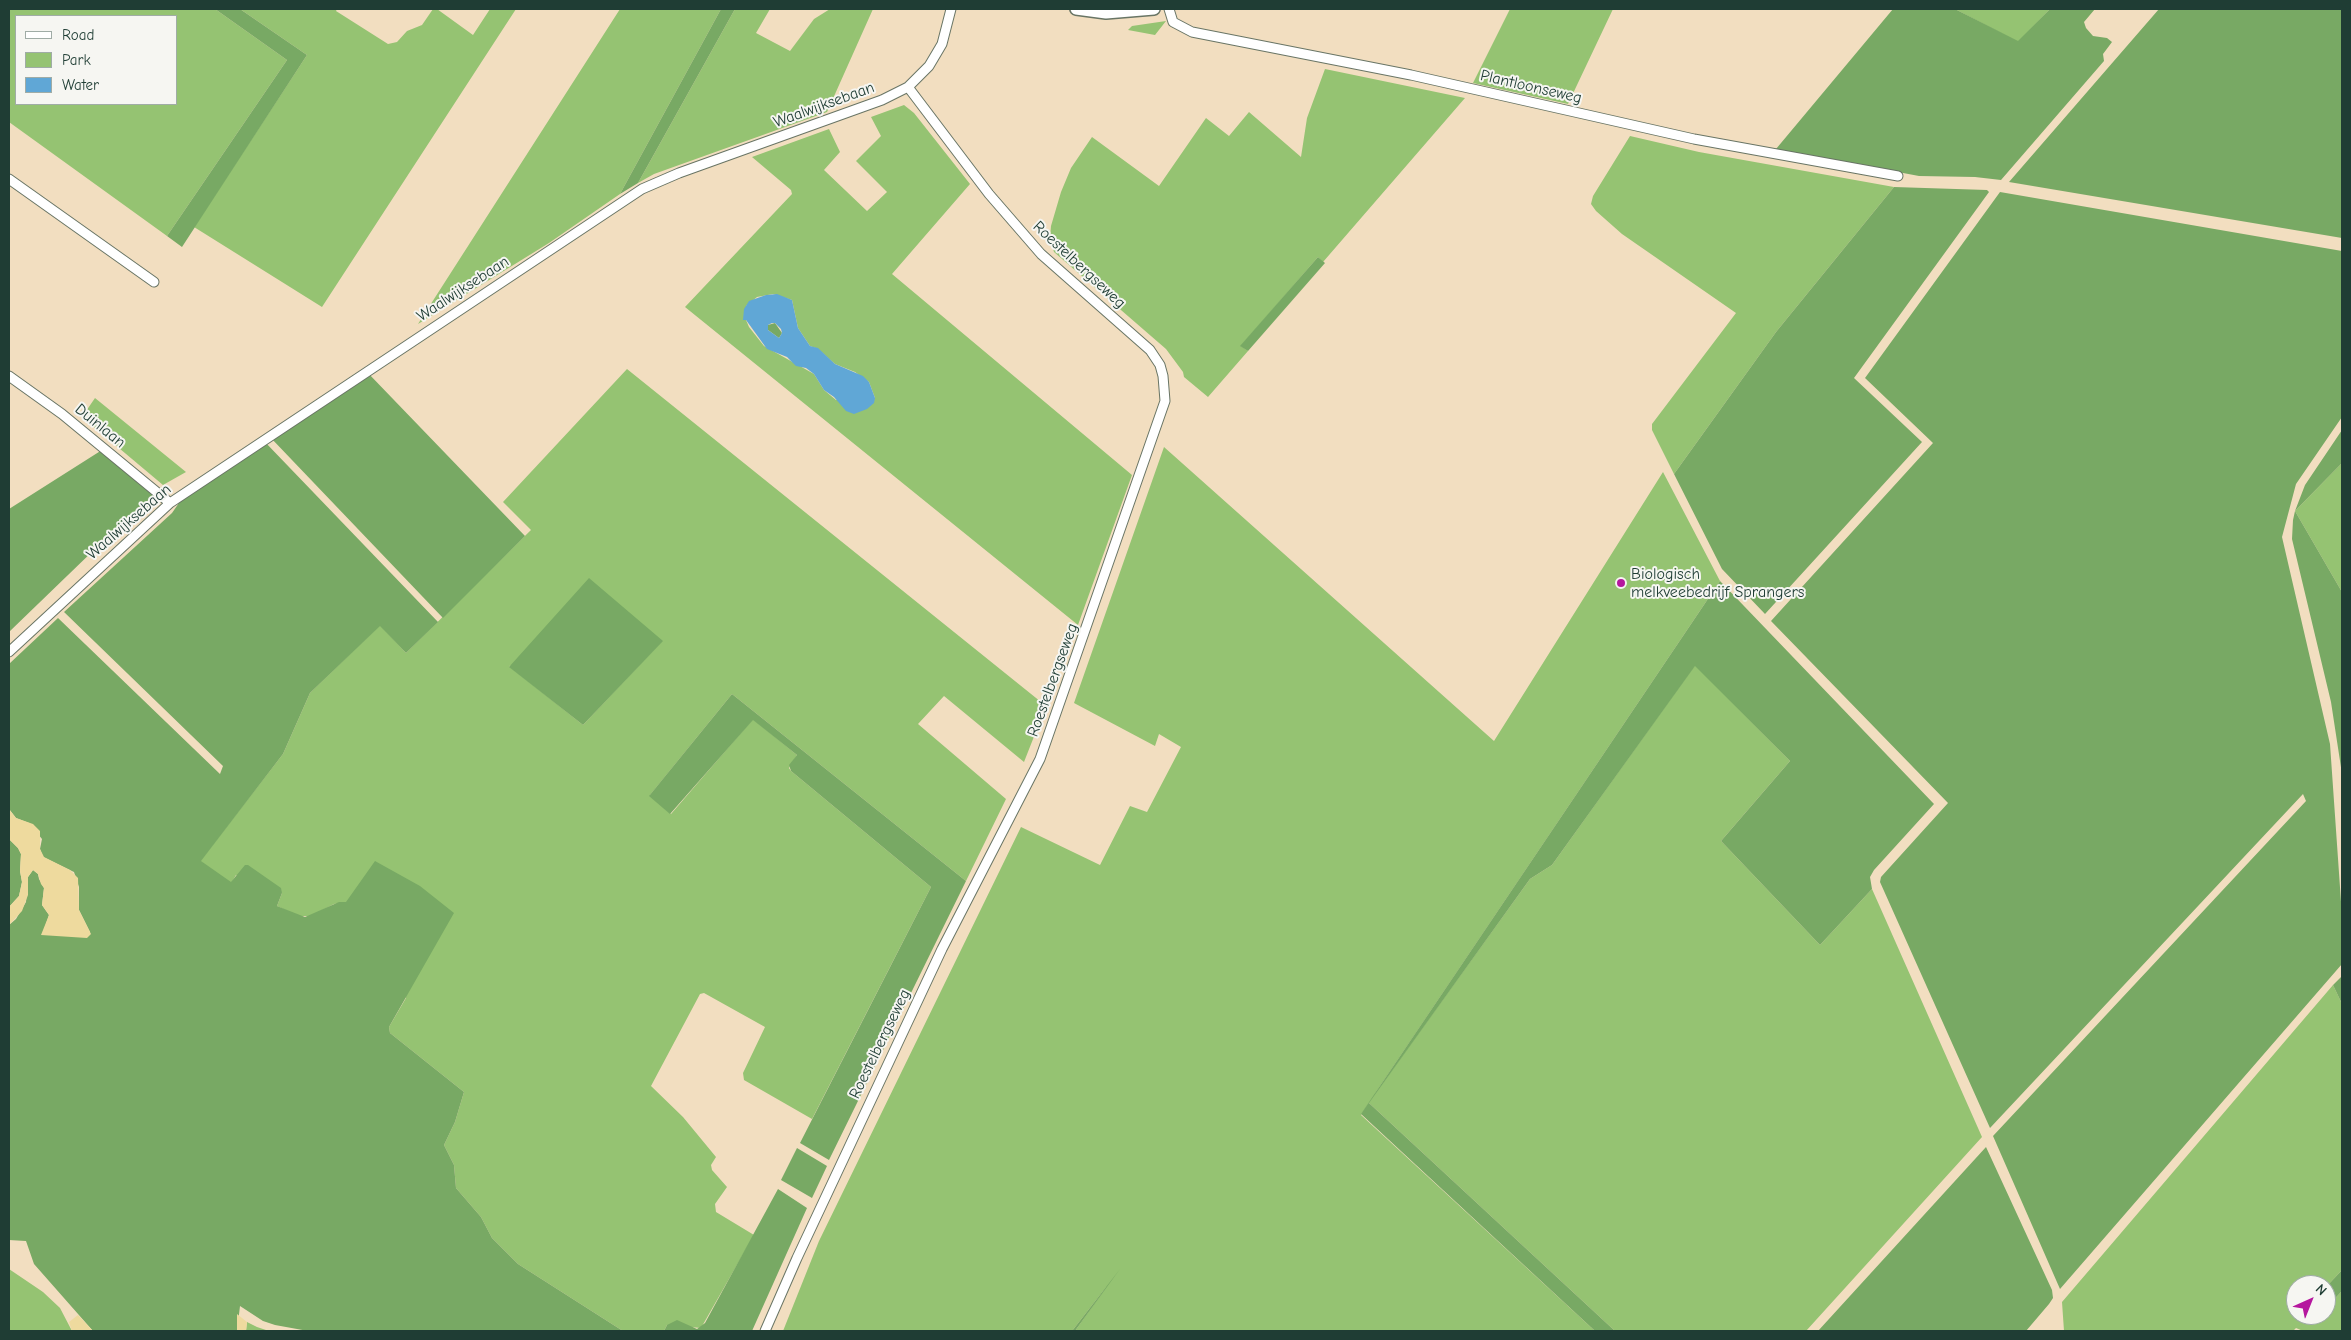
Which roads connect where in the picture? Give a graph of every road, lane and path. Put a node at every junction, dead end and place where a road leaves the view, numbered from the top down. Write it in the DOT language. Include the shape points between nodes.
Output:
graph roads {
  1 [pos="951,9"];
  2 [pos="1076,9"];
  3 [pos="1154,9"];
  4 [pos="1169,9"];
  5 [pos="908,87"];
  6 [pos="1898,176"];
  7 [pos="9,179"];
  8 [pos="154,282"];
  9 [pos="9,376"];
  10 [pos="170,503"];
  11 [pos="9,652"];
  12 [pos="765,1331"];
  1 -- 5 [label="street, Waalwijksebaan" via="942,44"];
  2 -- 3 [label="street" via="1106,13"];
  4 -- 6 [label="street, Plantloonseweg" via="1173,22 1192,32 1411,75 1694,139"];
  5 -- 10 [label="street, Waalwijksebaan" via="874,103 642,189"];
  5 -- 12 [label="street, Roestelbergseweg" via="1040,254 1150,350 1164,376 1165,401 1040,759 942,949 796,1258"];
  7 -- 8 [label="street"];
  9 -- 10 [label="street, Duinlaan" via="62,414"];
  10 -- 11 [label="street, Waalwijksebaan"];
}
